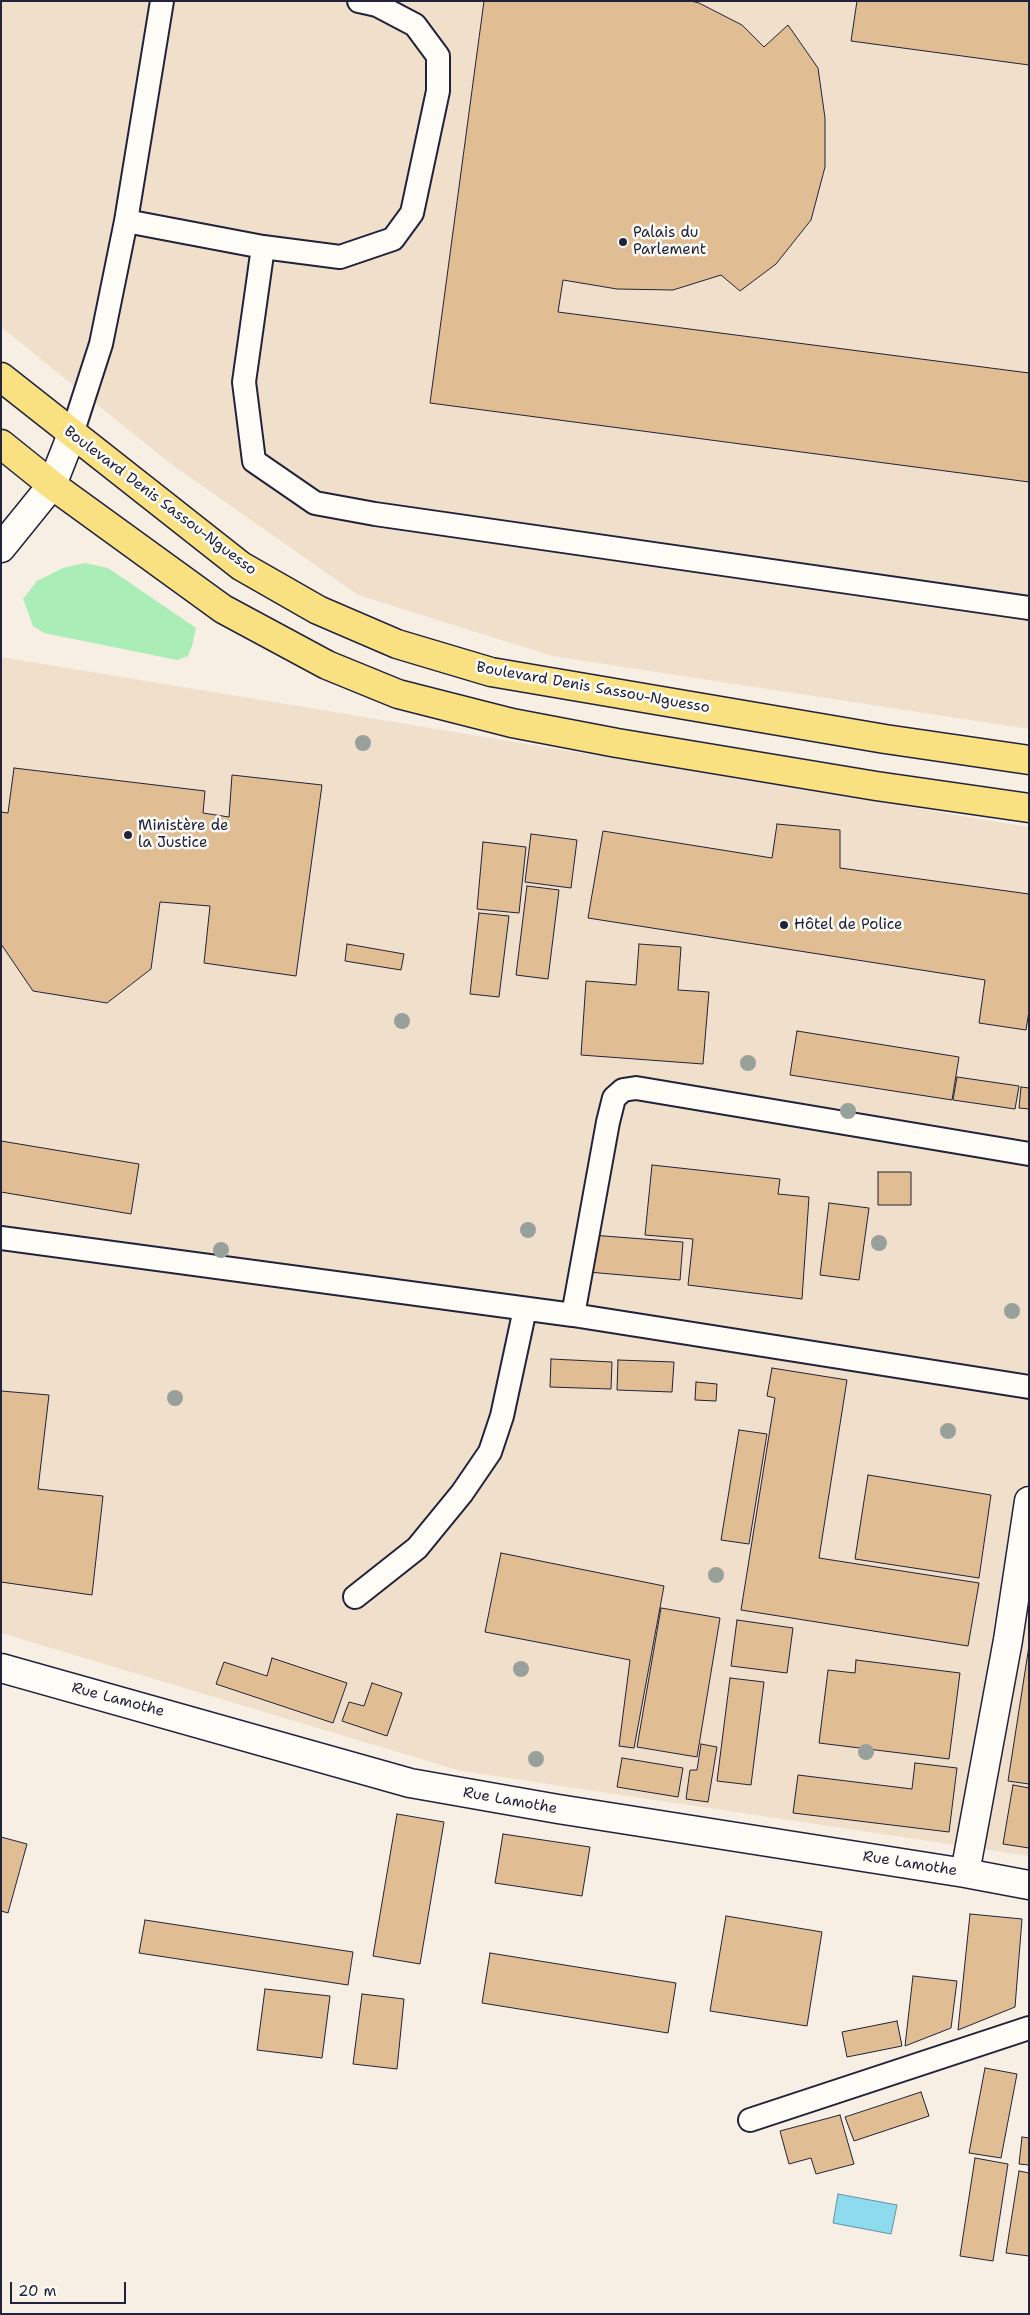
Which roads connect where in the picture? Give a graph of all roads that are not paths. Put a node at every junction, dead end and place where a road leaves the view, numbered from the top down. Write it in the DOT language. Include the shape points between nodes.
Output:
graph roads {
  1 [pos="162,1"];
  2 [pos="359,1"];
  3 [pos="126,221"];
  4 [pos="263,247"];
  5 [pos="1,377"];
  6 [pos="72,434"];
  7 [pos="1,444"];
  8 [pos="52,485"];
  9 [pos="1,548"];
  10 [pos="1029,608"];
  11 [pos="1029,760"];
  12 [pos="1029,808"];
  13 [pos="1029,1154"];
  14 [pos="1,1238"];
  15 [pos="525,1309"];
  16 [pos="573,1315"];
  17 [pos="1029,1388"];
  18 [pos="1029,1501"];
  19 [pos="354,1597"];
  20 [pos="1,1668"];
  21 [pos="965,1873"];
  22 [pos="1029,1885"];
  23 [pos="1029,2028"];
  24 [pos="750,2120"];
  1 -- 3 [label="lane"];
  2 -- 4 [label="lane" via="377,5 415,24 438,56 438,91 412,213 393,240 340,258"];
  3 -- 4 [label="lane"];
  3 -- 6 [label="lane" via="101,344"];
  4 -- 10 [label="lane" via="244,382 254,461 315,503"];
  5 -- 6 [label="main road, Boulevard Denis Sassou-Nguesso"];
  6 -- 8 [label="street"];
  6 -- 11 [label="main road, Boulevard Denis Sassou-Nguesso" via="241,566 318,610 396,644 501,674"];
  7 -- 8 [label="main road"];
  8 -- 9 [label="street"];
  8 -- 12 [label="main road" via="223,609 327,666 398,694 512,723 617,743 866,785"];
  13 -- 16 [label="lane" via="636,1088 623,1090 614,1098 608,1122"];
  14 -- 15 [label="lane"];
  15 -- 16 [label="lane"];
  15 -- 19 [label="lane" via="502,1416 490,1452 462,1493 416,1548"];
  16 -- 17 [label="lane"];
  18 -- 21 [label="street" via="1008,1640"];
  20 -- 21 [label="street, Rue Lamothe" via="410,1783"];
  21 -- 22 [label="street, Rue Lamothe"];
  23 -- 24 [label="lane"];
}
